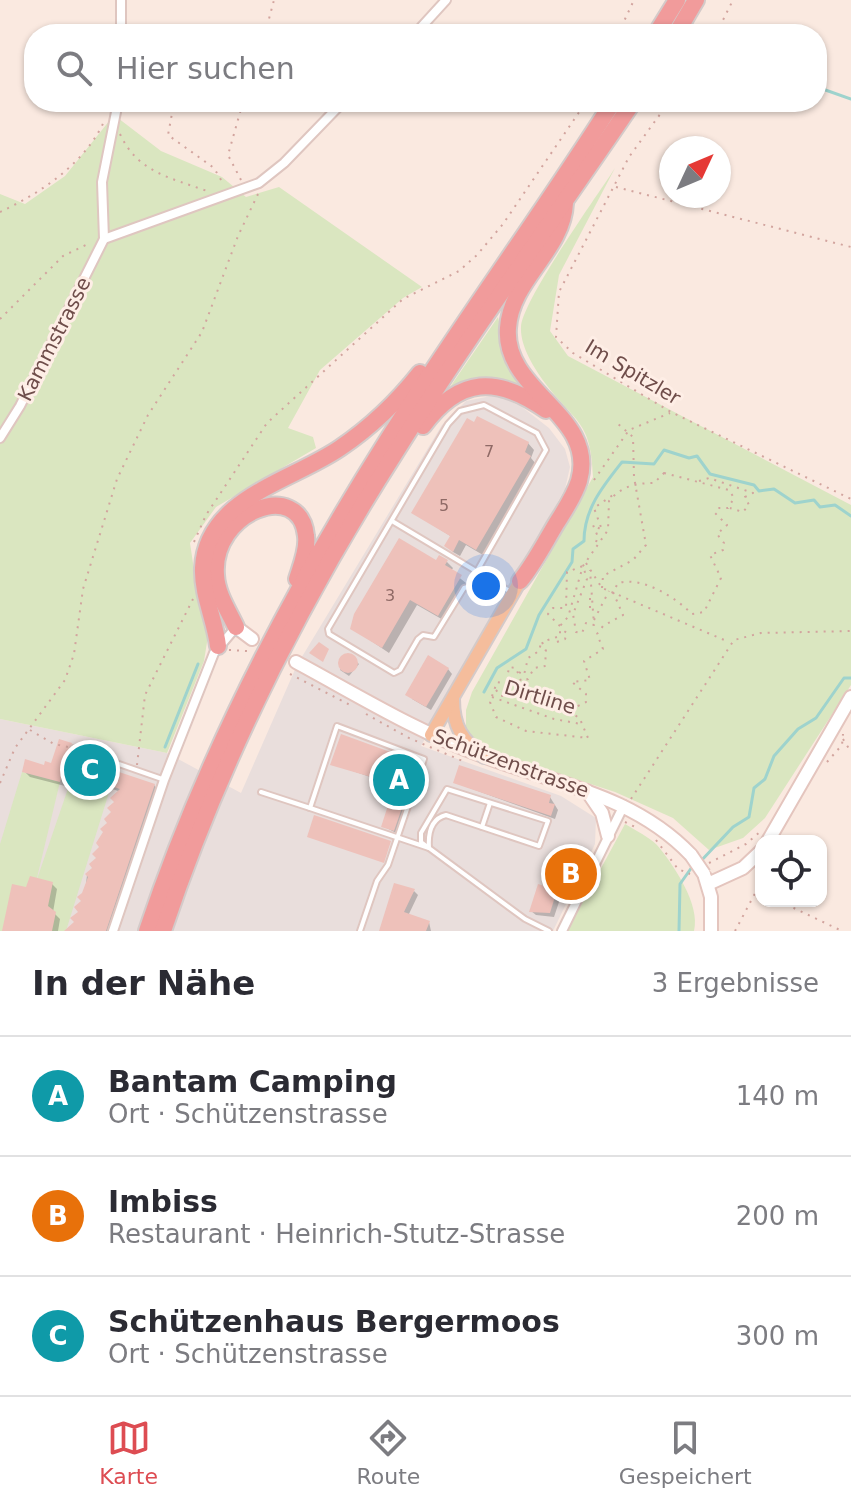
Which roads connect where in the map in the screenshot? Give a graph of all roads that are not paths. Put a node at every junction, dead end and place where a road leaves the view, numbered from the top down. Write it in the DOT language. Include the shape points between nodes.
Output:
graph roads {
  1 [pos="121,0"];
  2 [pos="446,0"];
  3 [pos="677,0"];
  4 [pos="696,0"];
  5 [pos="121,24"];
  6 [pos="424,24"];
  7 [pos="662,24"];
  8 [pos="682,24"];
  9 [pos="117,112"];
  10 [pos="333,112"];
  11 [pos="606,112"];
  12 [pos="626,112"];
  13 [pos="565,202"];
  14 [pos="104,239"];
  15 [pos="480,301"];
  16 [pos="529,392"];
  17 [pos="0,438"];
  18 [pos="368,496"];
  19 [pos="392,521"];
  20 [pos="479,572"];
  21 [pos="516,587"];
  22 [pos="200,591"];
  23 [pos="288,611"];
  24 [pos="236,627"];
  25 [pos="250,645"];
  26 [pos="218,646"];
  27 [pos="296,662"];
  28 [pos="453,696"];
  29 [pos="851,697"];
  30 [pos="431,735"];
  31 [pos="73,748"];
  32 [pos="482,762"];
  33 [pos="164,780"];
  34 [pos="587,791"];
  35 [pos="261,792"];
  36 [pos="490,803"];
  37 [pos="625,806"];
  38 [pos="310,808"];
  39 [pos="482,827"];
  40 [pos="771,835"];
  41 [pos="608,836"];
  42 [pos="397,839"];
  43 [pos="429,848"];
  44 [pos="755,857"];
  45 [pos="701,874"];
  46 [pos="113,931"];
  47 [pos="147,931"];
  48 [pos="163,931"];
  49 [pos="360,931"];
  50 [pos="549,931"];
  51 [pos="562,931"];
  52 [pos="711,931"];
  1 -- 5 [label="street"];
  2 -- 6 [label="street"];
  3 -- 7 [label="highway"];
  4 -- 8 [label="highway"];
  9 -- 14 [label="street" via="102,182"];
  10 -- 14 [label="street" via="259,183"];
  11 -- 15 [label="highway"];
  12 -- 13 [label="highway"];
  13 -- 16 [label="highway" via="564,224 521,287 509,319 512,356"];
  13 -- 18 [label="highway"];
  14 -- 17 [label="street, Kammstrasse"];
  15 -- 22 [label="highway" via="370,425 227,515 207,547"];
  15 -- 23 [label="highway" via="385,444"];
  16 -- 18 [label="highway" via="483,386 448,398"];
  16 -- 21 [label="highway" via="567,434 574,470 568,495"];
  18 -- 48 [label="highway" via="257,704 193,846"];
  19 -- 20 [label="lane"];
  19 -- 20 [label="lane" via="328,629 394,673 418,639 434,637"];
  19 -- 20 [label="lane" via="454,418 472,405 493,407 537,433 546,450"];
  20 -- 21 [label="lane"];
  21 -- 28 [label="main road"];
  22 -- 24 [label="highway"];
  22 -- 26 [label="highway"];
  23 -- 24 [label="highway" via="305,552 304,528 283,508 251,510 232,526 215,564 218,590"];
  23 -- 47 [label="highway" via="196,800"];
  24 -- 25 [label="main road"];
  24 -- 26 [label="street"];
  26 -- 33 [label="street"];
  27 -- 30 [label="main road, Schützenstrasse"];
  28 -- 30 [label="main road"];
  28 -- 32 [label="main road" via="459,735"];
  29 -- 40 [label="main road"];
  30 -- 32 [label="main road, Schützenstrasse"];
  31 -- 33 [label="lane"];
  32 -- 34 [label="main road, Schützenstrasse"];
  33 -- 46 [label="street"];
  34 -- 37 [label="main road, Schützenstrasse"];
  34 -- 41 [label="main road" via="602,813"];
  35 -- 38 [label="lane"];
  36 -- 39 [label="lane"];
  36 -- 39 [label="lane" via="548,821 539,846"];
  36 -- 43 [label="lane" via="447,789 421,833 421,842"];
  37 -- 41 [label="street"];
  37 -- 45 [label="main road, Schützenstrasse, bridge" via="671,835"];
  38 -- 42 [label="lane"];
  38 -- 42 [label="lane" via="337,726 367,736 424,759"];
  39 -- 43 [label="lane" via="439,817 428,835"];
  41 -- 51 [label="street"];
  42 -- 43 [label="lane"];
  42 -- 49 [label="lane"];
  43 -- 50 [label="lane"];
  44 -- 45 [label="main road" via="743,868"];
  45 -- 52 [label="main road"];
}
